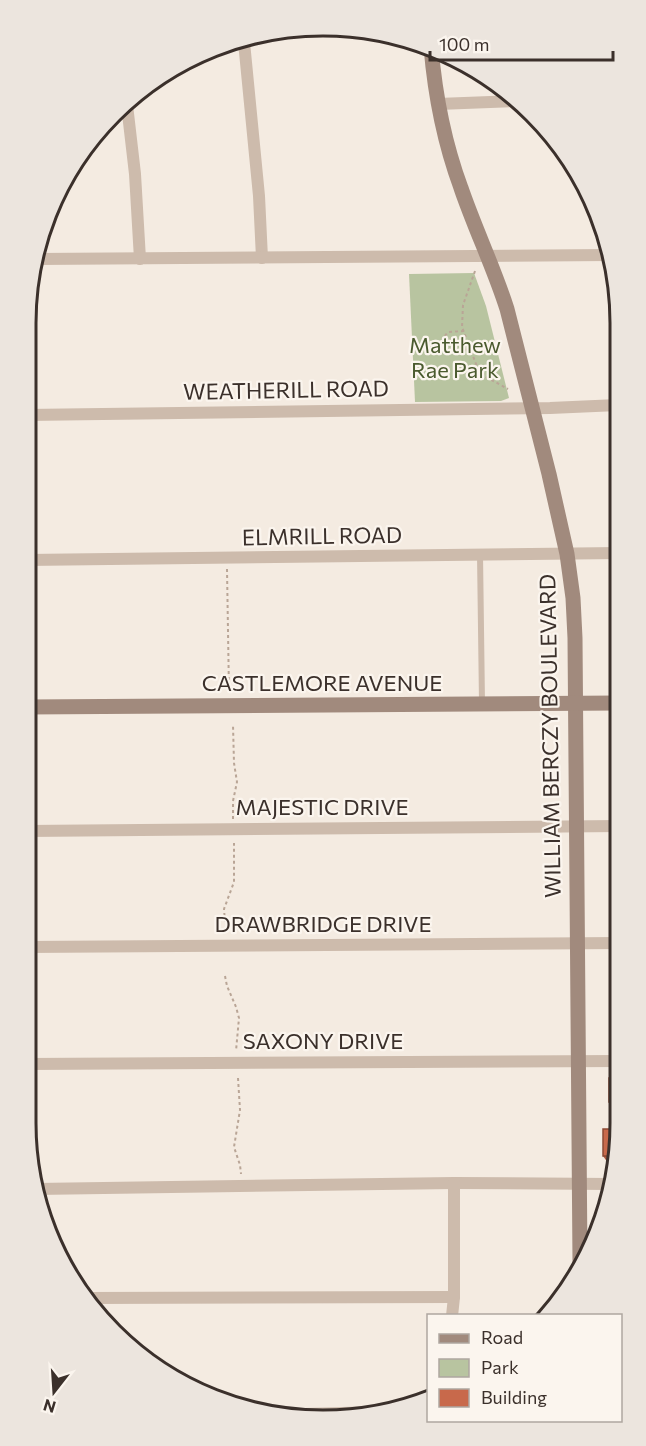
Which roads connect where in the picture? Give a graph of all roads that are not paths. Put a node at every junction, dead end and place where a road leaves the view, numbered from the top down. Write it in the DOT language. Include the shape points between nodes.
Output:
graph roads {
  1 [pos="245,47"];
  2 [pos="432,58"];
  3 [pos="505,101"];
  4 [pos="438,104"];
  5 [pos="128,113"];
  6 [pos="601,255"];
  7 [pos="488,256"];
  8 [pos="262,258"];
  9 [pos="44,259"];
  10 [pos="140,259"];
  11 [pos="610,405"];
  12 [pos="532,408"];
  13 [pos="36,415"];
  14 [pos="610,553"];
  15 [pos="480,554"];
  16 [pos="567,554"];
  17 [pos="36,560"];
  18 [pos="575,703"];
  19 [pos="610,703"];
  20 [pos="482,704"];
  21 [pos="36,707"];
  22 [pos="575,826"];
  23 [pos="610,826"];
  24 [pos="36,831"];
  25 [pos="578,943"];
  26 [pos="610,943"];
  27 [pos="36,947"];
  28 [pos="579,1061"];
  29 [pos="610,1061"];
  30 [pos="36,1064"];
  31 [pos="453,1183"];
  32 [pos="579,1184"];
  33 [pos="603,1184"];
  34 [pos="44,1189"];
  35 [pos="580,1250"];
  36 [pos="454,1297"];
  37 [pos="95,1298"];
  38 [pos="452,1314"];
  1 -- 8 [label="street"];
  2 -- 4 [label="street, WILLIAM BERCZY BOULEVARD"];
  3 -- 4 [label="street"];
  4 -- 7 [label="street, WILLIAM BERCZY BOULEVARD" via="458,181"];
  5 -- 10 [label="street"];
  6 -- 7 [label="street"];
  7 -- 8 [label="street"];
  7 -- 12 [label="street, WILLIAM BERCZY BOULEVARD" via="507,309"];
  8 -- 10 [label="street"];
  9 -- 10 [label="street"];
  11 -- 12 [label="street, WEATHERILL ROAD"];
  12 -- 13 [label="street, WEATHERILL ROAD"];
  12 -- 16 [label="street, WILLIAM BERCZY BOULEVARD"];
  14 -- 16 [label="street, ELMRILL ROAD"];
  15 -- 16 [label="street, ELMRILL ROAD"];
  15 -- 17 [label="street, ELMRILL ROAD"];
  15 -- 20 [label="lane"];
  16 -- 18 [label="street, WILLIAM BERCZY BOULEVARD" via="574,618"];
  18 -- 19 [label="street, CASTLEMORE AVENUE"];
  18 -- 20 [label="street, CASTLEMORE AVENUE"];
  18 -- 22 [label="street, WILLIAM BERCZY BOULEVARD"];
  20 -- 21 [label="street, CASTLEMORE AVENUE"];
  22 -- 23 [label="street, MAJESTIC DRIVE"];
  22 -- 24 [label="street, MAJESTIC DRIVE"];
  22 -- 25 [label="street, WILLIAM BERCZY BOULEVARD"];
  25 -- 26 [label="street, DRAWBRIDGE DRIVE"];
  25 -- 27 [label="street, DRAWBRIDGE DRIVE"];
  25 -- 28 [label="street, WILLIAM BERCZY BOULEVARD"];
  28 -- 29 [label="street, SAXONY DRIVE"];
  28 -- 30 [label="street, SAXONY DRIVE"];
  28 -- 32 [label="street, WILLIAM BERCZY BOULEVARD"];
  31 -- 32 [label="street"];
  31 -- 34 [label="street"];
  31 -- 36 [label="street"];
  32 -- 33 [label="street"];
  32 -- 35 [label="street, WILLIAM BERCZY BOULEVARD"];
  36 -- 37 [label="street"];
  36 -- 38 [label="street"];
}
